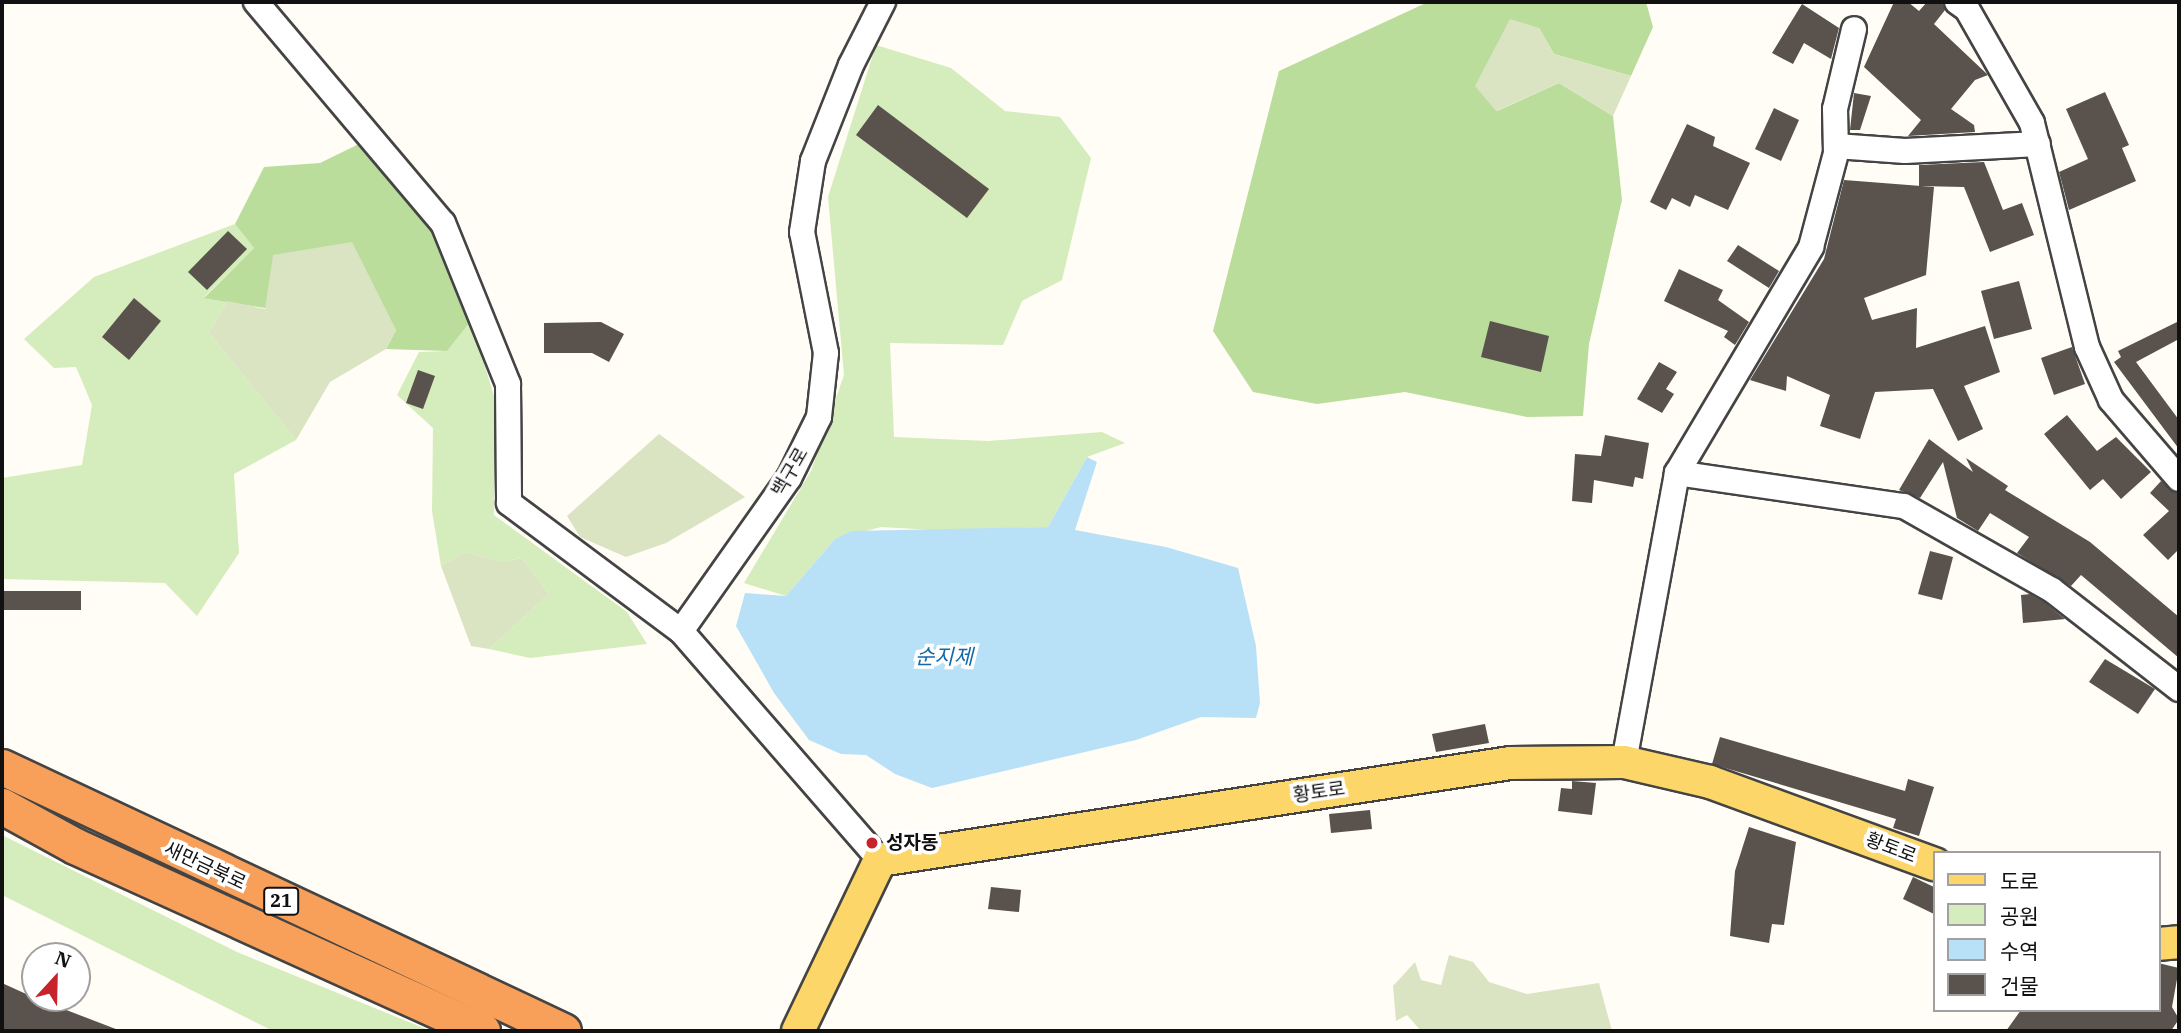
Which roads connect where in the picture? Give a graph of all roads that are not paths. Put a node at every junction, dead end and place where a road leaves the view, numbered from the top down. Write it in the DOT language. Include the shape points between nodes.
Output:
graph roads {
  1 [pos="256,2"];
  2 [pos="884,2"];
  3 [pos="1957,2"];
  4 [pos="1854,29"];
  5 [pos="2038,145"];
  6 [pos="1836,146"];
  7 [pos="1677,473"];
  8 [pos="2179,479"];
  9 [pos="681,631"];
  10 [pos="2179,689"];
  11 [pos="1624,762"];
  12 [pos="2,767"];
  13 [pos="2,806"];
  14 [pos="880,860"];
  15 [pos="1932,863"];
  16 [pos="2179,942"];
  17 [pos="2160,944"];
  18 [pos="482,1031"];
  19 [pos="562,1031"];
  20 [pos="798,1031"];
  1 -- 9 [label="street" via="443,223 508,384 509,503"];
  2 -- 9 [label="street, 백구로" via="851,65 813,161 802,232 826,353 818,417 789,478"];
  3 -- 5 [label="street" via="1966,9 2032,123"];
  4 -- 6 [label="street" via="1836,109"];
  5 -- 6 [label="street" via="1905,151"];
  5 -- 8 [label="street" via="2087,347 2111,400"];
  6 -- 7 [label="street" via="1811,247"];
  7 -- 10 [label="street" via="1904,506 2052,590"];
  7 -- 11 [label="street"];
  9 -- 14 [label="street"];
  11 -- 14 [label="main road, 황토로" via="1510,763"];
  11 -- 15 [label="main road, 황토로" via="1710,782"];
  12 -- 19 [label="highway, 새만금북로 / 21"];
  13 -- 18 [label="highway, 새만금북로 / 21" via="75,846"];
  14 -- 20 [label="main road"];
  16 -- 17 [label="main road"];
}
